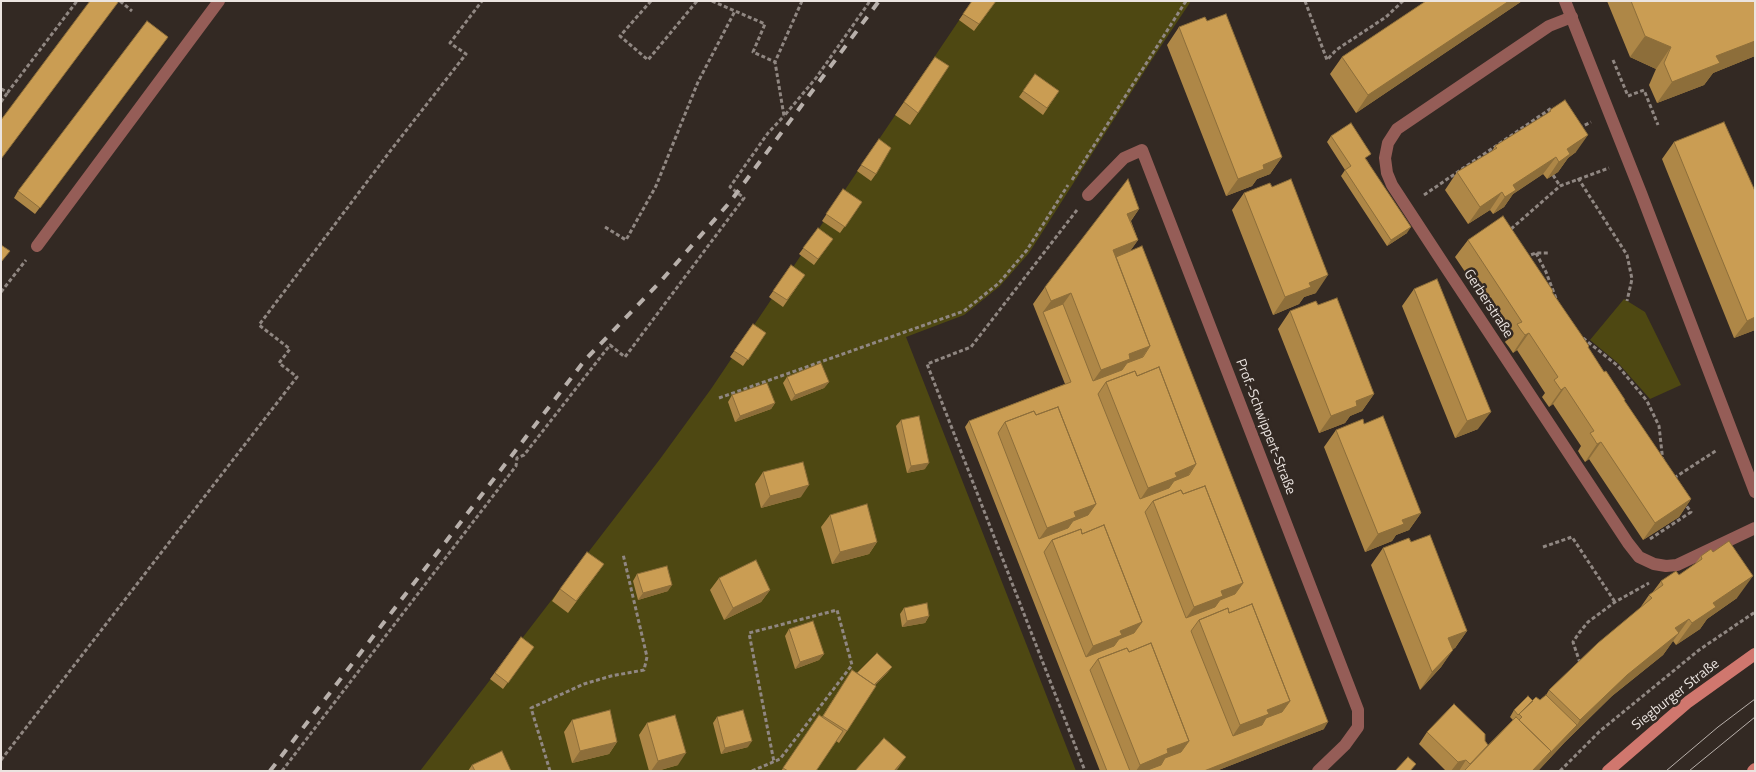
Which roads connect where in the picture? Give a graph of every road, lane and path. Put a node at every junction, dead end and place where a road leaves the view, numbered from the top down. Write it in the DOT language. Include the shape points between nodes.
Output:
graph roads {
  1 [pos="77,1"];
  2 [pos="120,1"];
  3 [pos="219,1"];
  4 [pos="482,1"];
  5 [pos="651,1"];
  6 [pos="697,1"];
  7 [pos="712,1"];
  8 [pos="802,1"];
  9 [pos="870,1"];
  10 [pos="1186,1"];
  11 [pos="1305,1"];
  12 [pos="1403,1"];
  13 [pos="1565,1"];
  14 [pos="132,11"];
  15 [pos="735,11"];
  16 [pos="1572,17"];
  17 [pos="1610,51"];
  18 [pos="775,62"];
  19 [pos="1,89"];
  20 [pos="8,92"];
  21 [pos="1,102"];
  22 [pos="1559,113"];
  23 [pos="1610,114"];
  24 [pos="784,116"];
  25 [pos="1658,125"];
  26 [pos="1573,133"];
  27 [pos="1629,162"];
  28 [pos="1553,175"];
  29 [pos="1578,178"];
  30 [pos="1560,186"];
  31 [pos="1088,196"];
  32 [pos="1407,206"];
  33 [pos="1507,223"];
  34 [pos="606,228"];
  35 [pos="1511,229"];
  36 [pos="1515,236"];
  37 [pos="37,246"];
  38 [pos="1522,250"];
  39 [pos="1536,253"];
  40 [pos="1549,253"];
  41 [pos="1525,258"];
  42 [pos="1519,262"];
  43 [pos="1,292"];
  44 [pos="1627,301"];
  45 [pos="1558,303"];
  46 [pos="1580,336"];
  47 [pos="719,398"];
  48 [pos="1736,441"];
  49 [pos="1663,464"];
  50 [pos="1670,481"];
  51 [pos="1755,492"];
  52 [pos="1680,497"];
  53 [pos="1755,528"];
  54 [pos="1543,547"];
  55 [pos="1633,551"];
  56 [pos="623,554"];
  57 [pos="1654,564"];
  58 [pos="1615,602"];
  59 [pos="1755,612"];
  60 [pos="1755,654"];
  61 [pos="1582,666"];
  62 [pos="1,760"];
  63 [pos="774,762"];
  64 [pos="1613,768"];
  65 [pos="282,771"];
  66 [pos="550,771"];
  67 [pos="752,771"];
  68 [pos="1085,771"];
  69 [pos="1318,771"];
  70 [pos="1560,771"];
  1 -- 20 [label="path"];
  2 -- 14 [label="path"];
  3 -- 37 [label="street"];
  4 -- 62 [label="path" via="450,43 466,54 259,325 290,349 279,363 297,377"];
  5 -- 6 [label="path" via="620,36 648,60"];
  7 -- 15 [label="path"];
  8 -- 18 [label="path"];
  9 -- 24 [label="path" via="816,78"];
  10 -- 47 [label="path" via="1027,250 999,283 964,312"];
  11 -- 12 [label="path" via="1328,60 1336,50 1386,17"];
  13 -- 16 [label="street"];
  15 -- 18 [label="path" via="765,24 753,52"];
  15 -- 34 [label="path" via="698,82 656,186 626,240"];
  16 -- 23 [label="street"];
  16 -- 32 [label="street, Gerberstraße" via="1549,26 1397,129 1388,143 1385,158 1387,174"];
  17 -- 25 [label="path" via="1628,96 1644,90"];
  18 -- 24 [label="path"];
  19 -- 20 [label="path"];
  20 -- 21 [label="path"];
  22 -- 32 [label="path" via="1554,107"];
  23 -- 26 [label="path" via="1586,123"];
  23 -- 27 [label="street"];
  24 -- 65 [label="path" via="730,187 744,198 624,357 610,346 524,455 517,458 516,466"];
  27 -- 29 [label="path"];
  27 -- 48 [label="street"];
  28 -- 30 [label="path"];
  29 -- 30 [label="path"];
  29 -- 44 [label="path" via="1627,255 1632,279"];
  30 -- 35 [label="path"];
  31 -- 68 [label="path" via="971,347 927,364"];
  31 -- 69 [label="street, Prof.-Schwippert-Straße" via="1124,158 1142,150 1358,710 1358,727"];
  32 -- 55 [label="street, Gerberstraße"];
  33 -- 35 [label="path"];
  35 -- 36 [label="path"];
  37 -- 43 [label="path"];
  38 -- 41 [label="path"];
  39 -- 40 [label="path"];
  39 -- 41 [label="path"];
  39 -- 45 [label="path"];
  41 -- 42 [label="path"];
  46 -- 49 [label="path" via="1618,366 1648,401 1659,426"];
  48 -- 50 [label="path"];
  48 -- 51 [label="street"];
  52 -- 55 [label="path" via="1691,512"];
  53 -- 57 [label="street" via="1677,565"];
  54 -- 58 [label="path" via="1572,537"];
  55 -- 57 [label="street, Gerberstraße"];
  56 -- 66 [label="path" via="646,657 644,670 584,684 531,708"];
  57 -- 58 [label="path" via="1648,584"];
  58 -- 61 [label="path" via="1588,622 1573,642"];
  59 -- 70 [label="path" via="1699,650 1607,725"];
  60 -- 64 [label="main road, Siegburger Straße" via="1688,702"];
  63 -- 63 [label="path" via="780,759 852,665 837,610 749,633"];
  63 -- 67 [label="path"];
}
